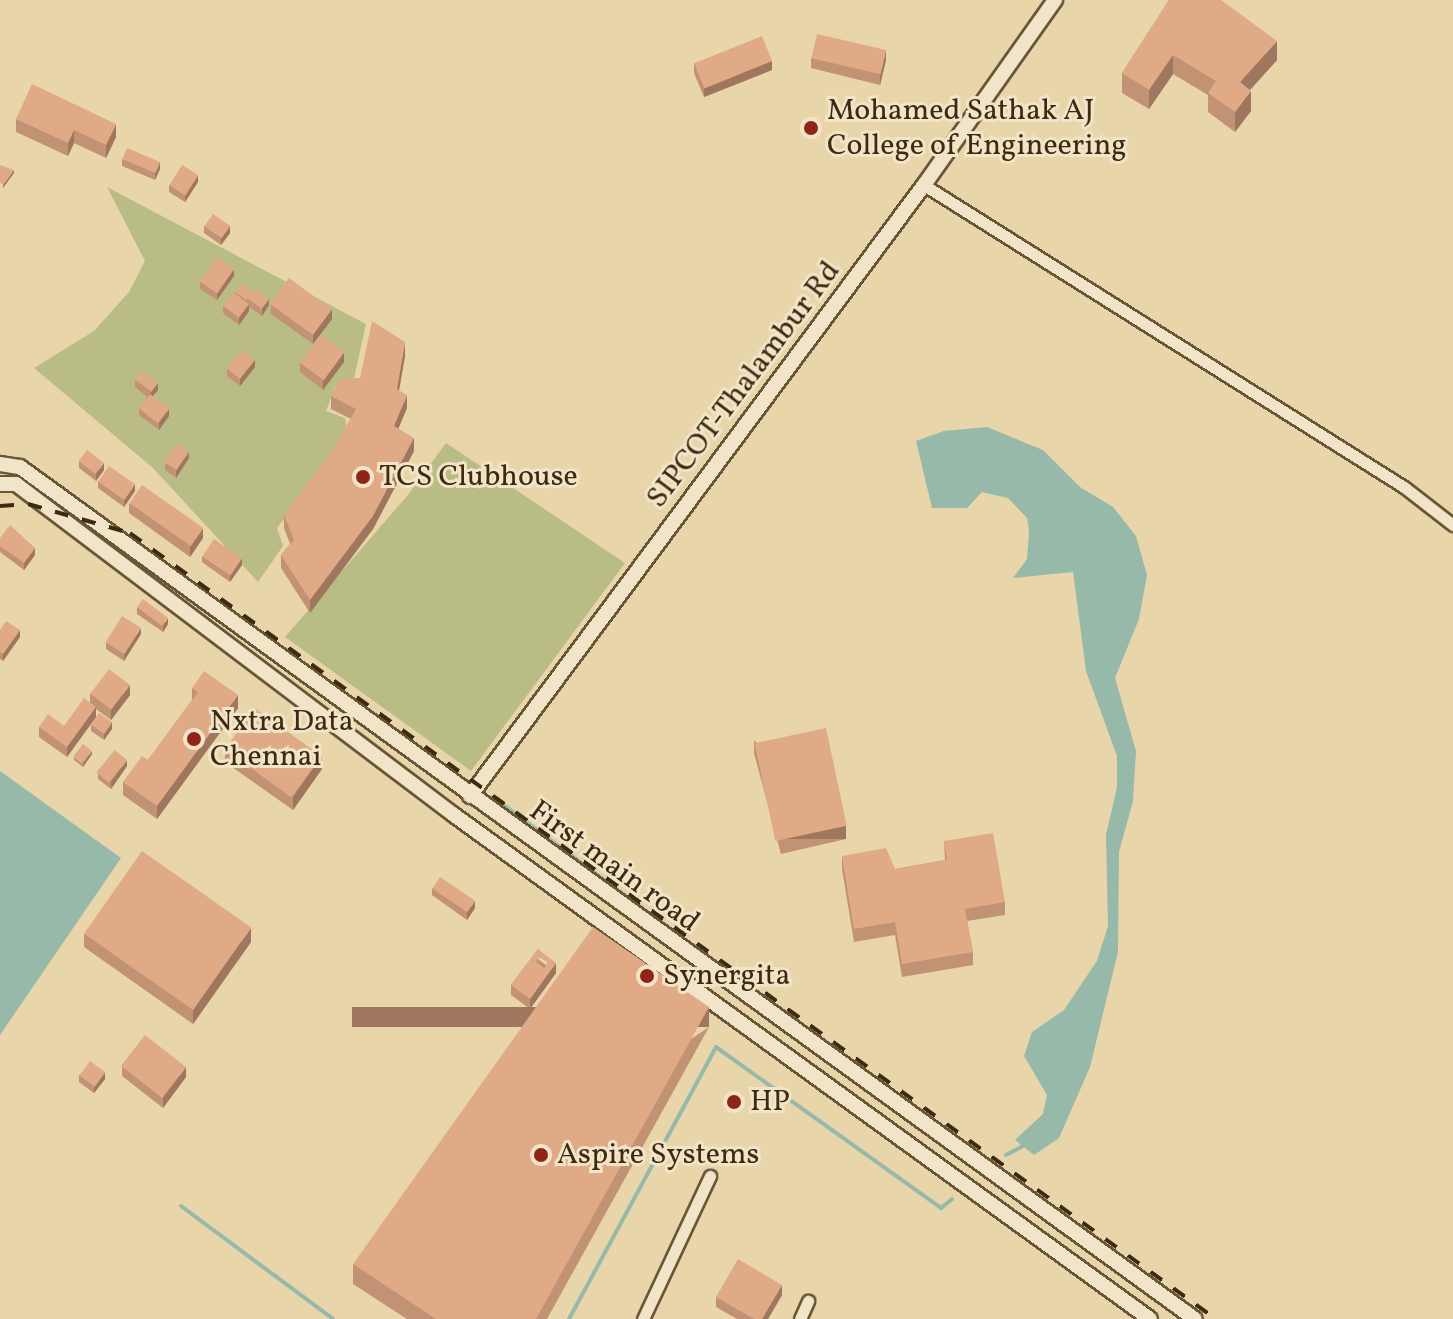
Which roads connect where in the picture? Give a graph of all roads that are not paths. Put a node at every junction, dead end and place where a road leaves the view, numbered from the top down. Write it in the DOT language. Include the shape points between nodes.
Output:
graph roads {
  1 [pos="1055,0"];
  2 [pos="924,185"];
  3 [pos="0,464"];
  4 [pos="0,484"];
  5 [pos="1453,525"];
  6 [pos="470,796"];
  7 [pos="710,1176"];
  8 [pos="808,1301"];
  9 [pos="643,1319"];
  10 [pos="800,1319"];
  11 [pos="1150,1319"];
  12 [pos="1195,1319"];
  1 -- 2 [label="street, SIPCOT-Thalambur Rd"];
  2 -- 5 [label="street" via="1404,487"];
  2 -- 6 [label="street, SIPCOT-Thalambur Rd"];
  3 -- 6 [label="street, First main road" via="20,467"];
  4 -- 11 [label="street" via="16,484 454,815"];
  6 -- 12 [label="street, First main road"];
  7 -- 9 [label="street"];
  8 -- 10 [label="street"];
}
